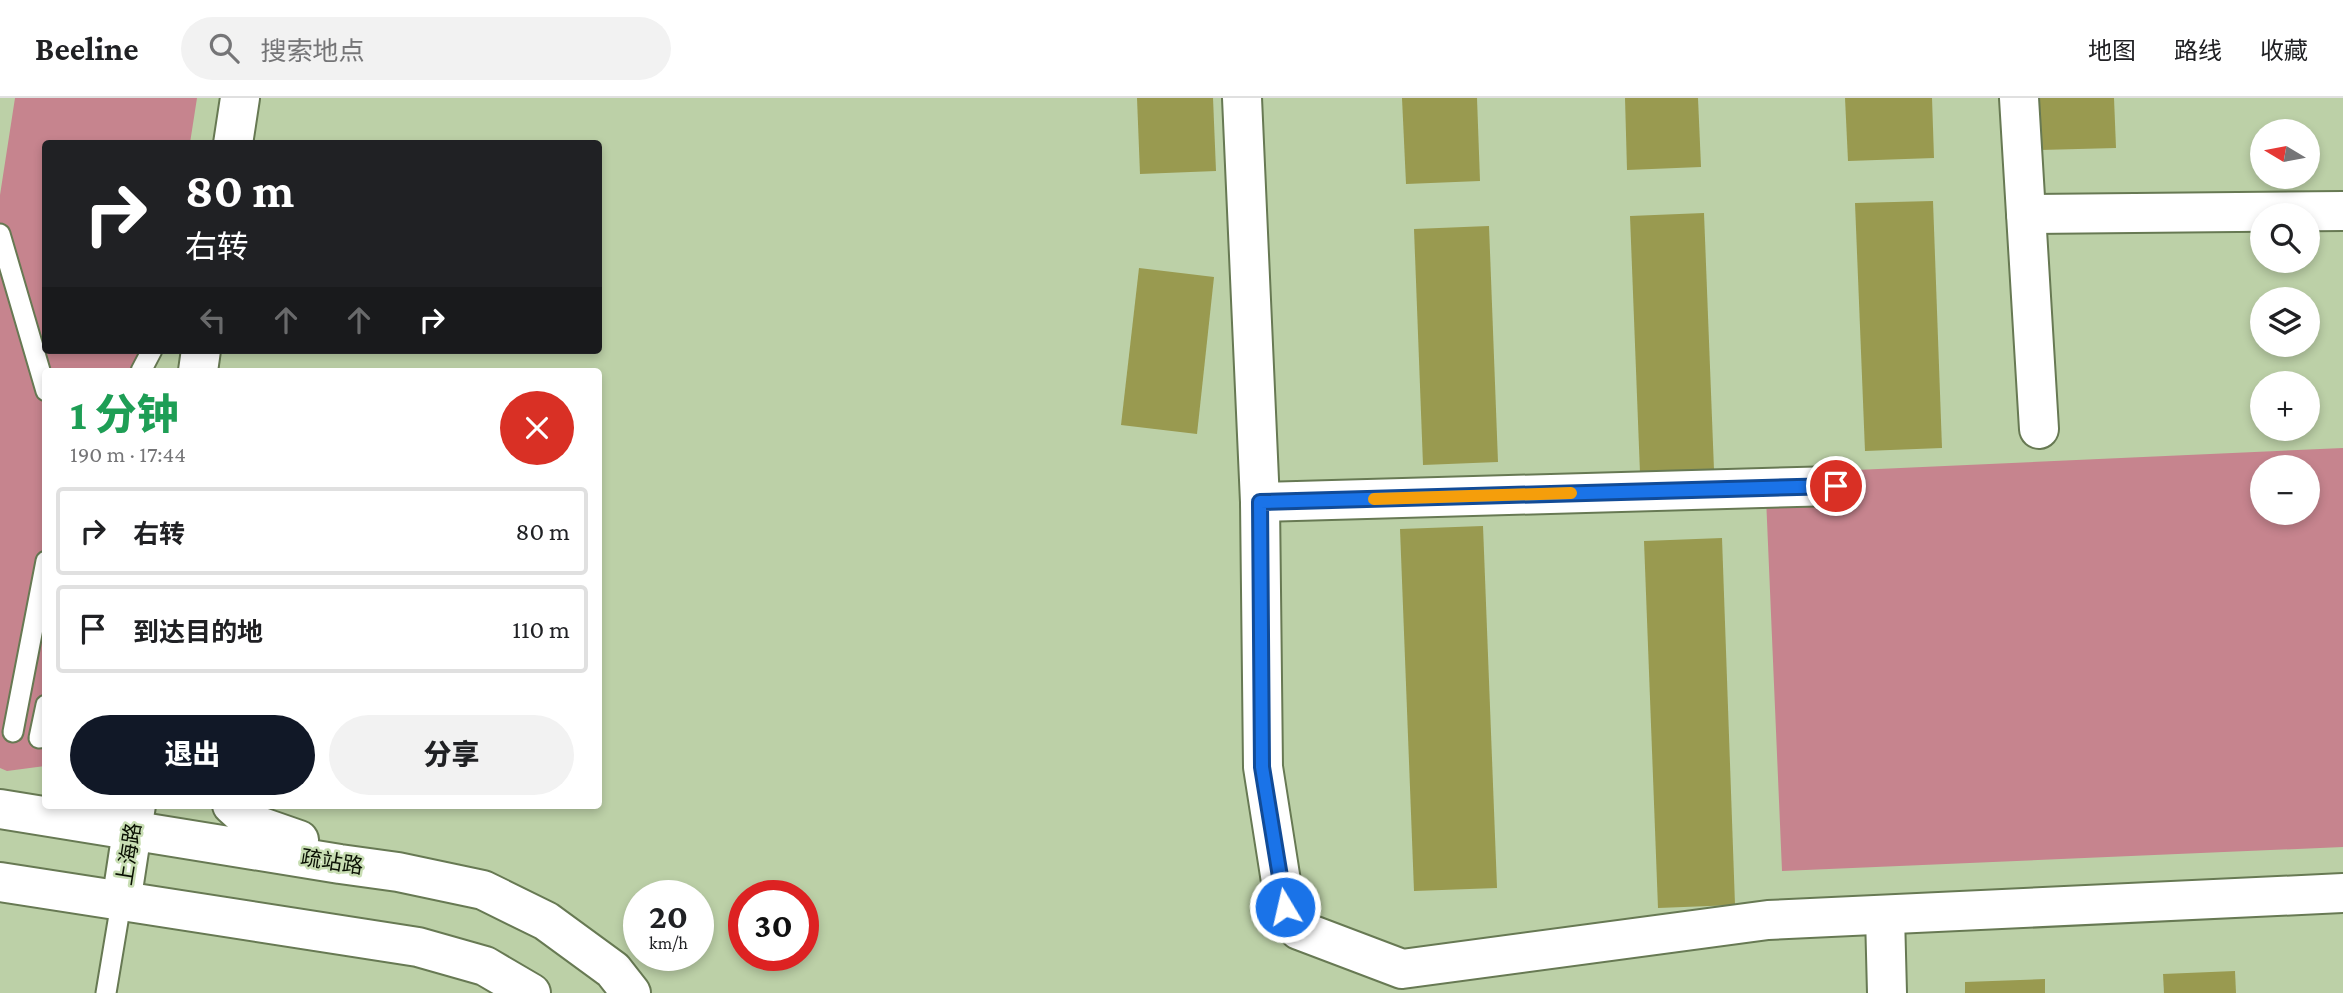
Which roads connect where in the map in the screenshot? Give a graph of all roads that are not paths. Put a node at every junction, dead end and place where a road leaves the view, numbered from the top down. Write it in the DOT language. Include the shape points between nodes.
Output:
graph roads {
  1 [pos="240,98"];
  2 [pos="1242,98"];
  3 [pos="2018,98"];
  4 [pos="234,140"];
  5 [pos="2343,211"];
  6 [pos="2026,214"];
  7 [pos="0,234"];
  8 [pos="42,377"];
  9 [pos="2039,429"];
  10 [pos="1836,486"];
  11 [pos="1260,502"];
  12 [pos="42,582"];
  13 [pos="42,724"];
  14 [pos="13,732"];
  15 [pos="39,738"];
  16 [pos="0,808"];
  17 [pos="236,809"];
  18 [pos="135,817"];
  19 [pos="340,864"];
  20 [pos="0,883"];
  21 [pos="2343,893"];
  22 [pos="121,903"];
  23 [pos="1885,915"];
  24 [pos="106,993"];
  25 [pos="531,993"];
  26 [pos="631,993"];
  27 [pos="1887,993"];
  1 -- 4 [label="street"];
  2 -- 11 [label="street"];
  3 -- 6 [label="street"];
  5 -- 6 [label="street"];
  6 -- 9 [label="street"];
  7 -- 8 [label="lane"];
  10 -- 11 [label="street"];
  11 -- 23 [label="street" via="1262,767 1285,907 1299,930 1402,969 1768,920"];
  12 -- 14 [label="lane"];
  13 -- 15 [label="lane"];
  16 -- 18 [label="street, 疏站路"];
  17 -- 19 [label="street" via="253,824 302,841"];
  18 -- 19 [label="street, 疏站路"];
  18 -- 22 [label="street, 上海路"];
  19 -- 26 [label="street, 疏站路" via="483,890 546,921 613,970"];
  20 -- 22 [label="street"];
  21 -- 23 [label="street"];
  22 -- 24 [label="lane"];
  22 -- 25 [label="street" via="418,947 485,966"];
  23 -- 27 [label="street"];
}
